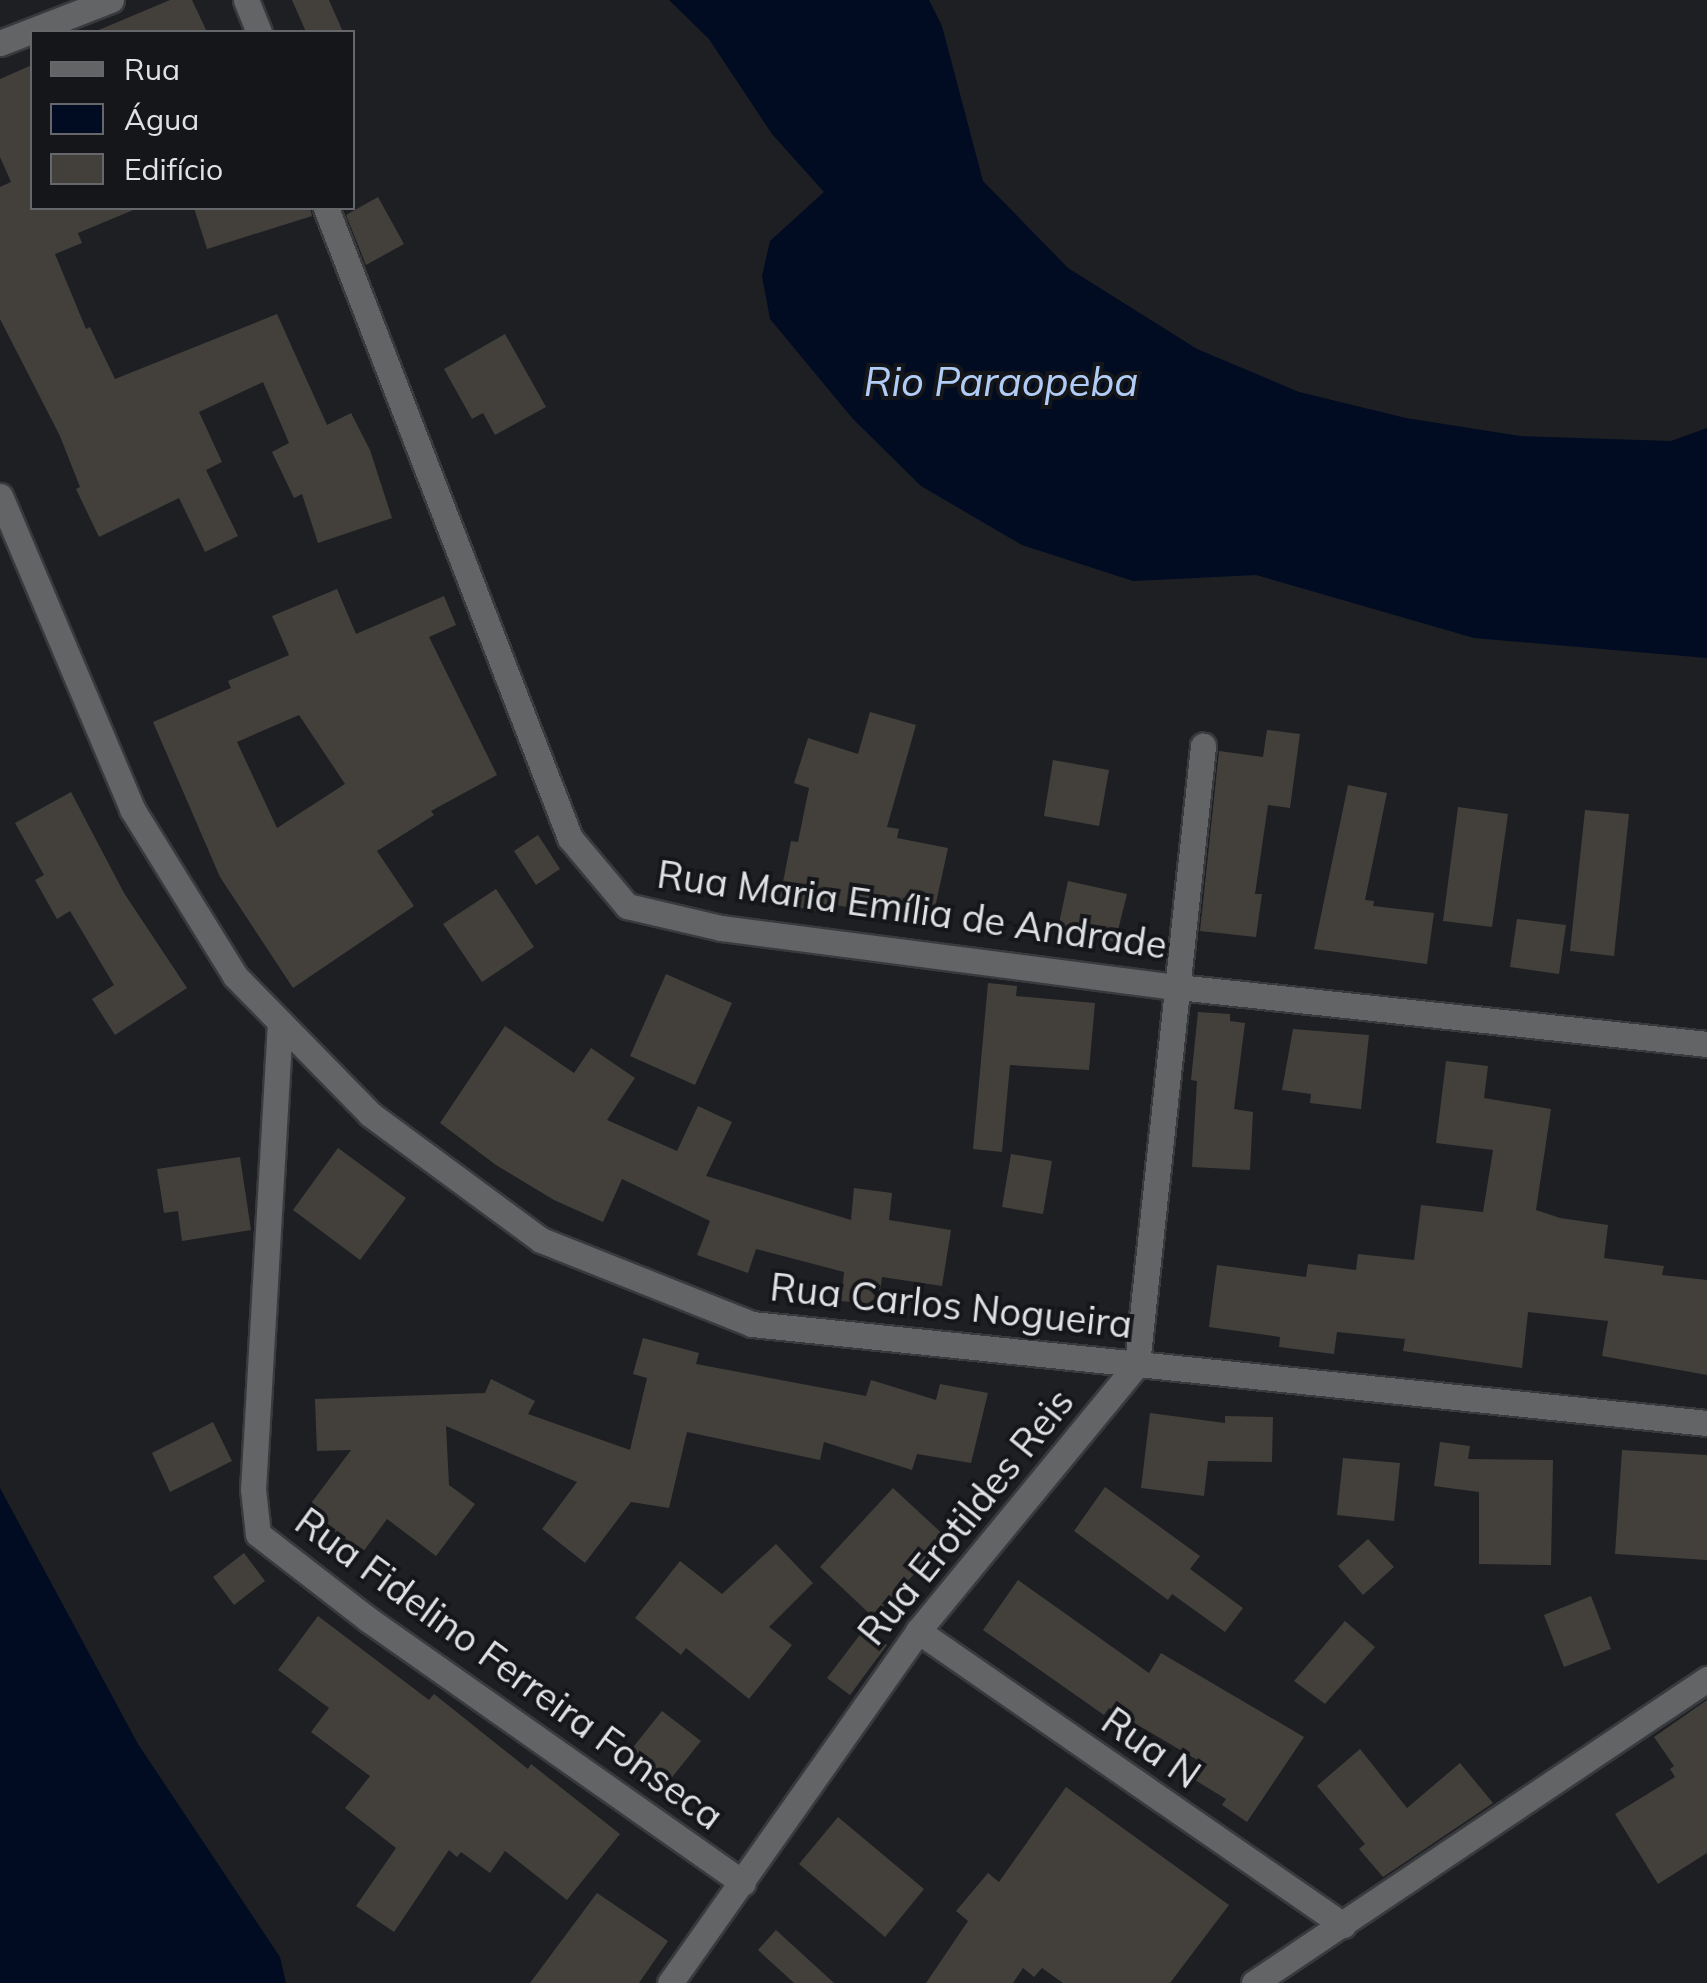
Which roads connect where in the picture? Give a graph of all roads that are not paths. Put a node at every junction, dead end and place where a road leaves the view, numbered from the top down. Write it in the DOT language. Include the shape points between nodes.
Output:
graph roads {
  1 [pos="111,0"];
  2 [pos="246,0"];
  3 [pos="34,30"];
  4 [pos="258,30"];
  5 [pos="30,31"];
  6 [pos="0,43"];
  7 [pos="327,210"];
  8 [pos="0,496"];
  9 [pos="1203,746"];
  10 [pos="1178,987"];
  11 [pos="280,1022"];
  12 [pos="1707,1044"];
  13 [pos="1137,1364"];
  14 [pos="1707,1423"];
  15 [pos="918,1631"];
  16 [pos="1707,1679"];
  17 [pos="743,1882"];
  18 [pos="1342,1926"];
  19 [pos="670,1983"];
  20 [pos="1254,1983"];
  1 -- 3 [label="street"];
  2 -- 4 [label="street"];
  5 -- 6 [label="street"];
  7 -- 10 [label="street, Rua Maria Emília de Andrade" via="570,838 627,906 721,928"];
  8 -- 11 [label="street, Rua Carlos Nogueira" via="132,809 235,976"];
  9 -- 10 [label="street"];
  10 -- 12 [label="street, Rua Maria Emília de Andrade"];
  10 -- 13 [label="street"];
  11 -- 13 [label="street, Rua Carlos Nogueira" via="370,1114 542,1240 752,1324"];
  11 -- 17 [label="street, Rua Fidelino Ferreira Fonseca" via="253,1489 258,1534 368,1620"];
  13 -- 14 [label="street, Rua Carlos Nogueira"];
  13 -- 15 [label="street, Rua Erotildes Reis"];
  15 -- 17 [label="street, Rua Erotildes Reis"];
  15 -- 18 [label="street, Rua N"];
  16 -- 18 [label="street"];
  17 -- 19 [label="street, Rua Erotildes Reis"];
  18 -- 20 [label="street"];
}
